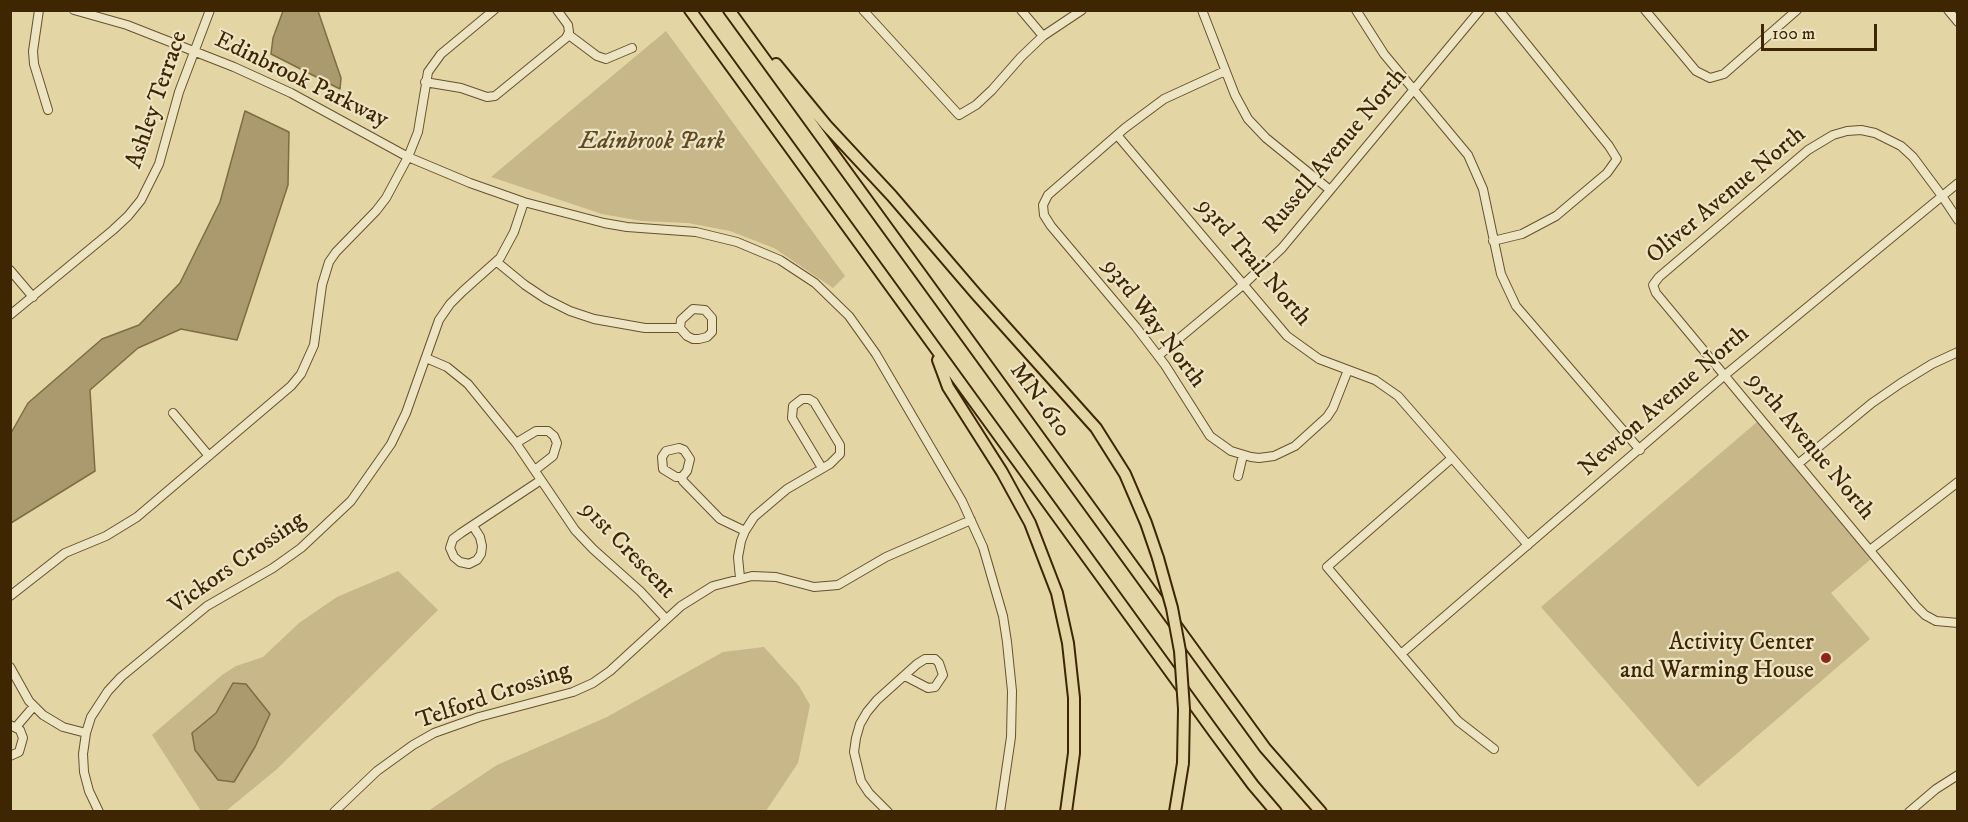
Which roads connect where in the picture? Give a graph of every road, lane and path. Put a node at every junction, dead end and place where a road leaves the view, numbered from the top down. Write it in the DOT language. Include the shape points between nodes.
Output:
graph roads {
  1 [pos="39,10"];
  2 [pos="74,10"];
  3 [pos="210,10"];
  4 [pos="494,10"];
  5 [pos="557,10"];
  6 [pos="690,10"];
  7 [pos="729,10"];
  8 [pos="737,10"];
  9 [pos="863,10"];
  10 [pos="1021,10"];
  11 [pos="1082,10"];
  12 [pos="1202,10"];
  13 [pos="1356,10"];
  14 [pos="1480,10"];
  15 [pos="1499,10"];
  16 [pos="1645,10"];
  17 [pos="1948,10"];
  18 [pos="1795,11"];
  19 [pos="1958,22"];
  20 [pos="569,35"];
  21 [pos="1043,36"];
  22 [pos="632,48"];
  23 [pos="194,50"];
  24 [pos="1225,71"];
  25 [pos="426,82"];
  26 [pos="1414,89"];
  27 [pos="48,110"];
  28 [pos="1117,135"];
  29 [pos="408,157"];
  30 [pos="1958,183"];
  31 [pos="1330,190"];
  32 [pos="1942,196"];
  33 [pos="524,202"];
  34 [pos="1958,220"];
  35 [pos="1493,241"];
  36 [pos="497,262"];
  37 [pos="10,270"];
  38 [pos="1243,285"];
  39 [pos="1653,285"];
  40 [pos="33,297"];
  41 [pos="10,315"];
  42 [pos="680,327"];
  43 [pos="932,346"];
  44 [pos="1958,352"];
  45 [pos="1158,356"];
  46 [pos="426,358"];
  47 [pos="1348,370"];
  48 [pos="1725,375"];
  49 [pos="173,413"];
  50 [pos="516,443"];
  51 [pos="1640,450"];
  52 [pos="1243,455"];
  53 [pos="209,456"];
  54 [pos="1452,458"];
  55 [pos="1798,464"];
  56 [pos="822,468"];
  57 [pos="535,470"];
  58 [pos="1238,476"];
  59 [pos="682,477"];
  60 [pos="541,480"];
  61 [pos="1958,482"];
  62 [pos="971,520"];
  63 [pos="473,526"];
  64 [pos="744,531"];
  65 [pos="1528,545"];
  66 [pos="1870,550"];
  67 [pos="740,578"];
  68 [pos="10,596"];
  69 [pos="666,619"];
  70 [pos="1958,623"];
  71 [pos="1401,654"];
  72 [pos="10,668"];
  73 [pos="905,676"];
  74 [pos="34,706"];
  75 [pos="13,726"];
  76 [pos="86,733"];
  77 [pos="1494,750"];
  78 [pos="10,756"];
  79 [pos="1958,775"];
  80 [pos="99,812"];
  81 [pos="334,812"];
  82 [pos="888,812"];
  83 [pos="1000,812"];
  84 [pos="1066,812"];
  85 [pos="1175,812"];
  86 [pos="1276,812"];
  87 [pos="1321,812"];
  88 [pos="1910,812"];
  1 -- 27 [label="street" via="34,63"];
  2 -- 23 [label="street, Edinbrook Parkway"];
  3 -- 23 [label="street, Ashley Terrace"];
  4 -- 25 [label="street" via="441,54"];
  5 -- 20 [label="street" via="568,25"];
  6 -- 43 [label="highway"];
  7 -- 87 [label="highway, MN-610" via="1258,739"];
  8 -- 85 [label="highway, bridge" via="826,124 1096,428 1125,474 1158,558 1180,651 1183,763"];
  9 -- 21 [label="street" via="959,115 992,90"];
  10 -- 21 [label="street"];
  11 -- 21 [label="street"];
  12 -- 24 [label="street"];
  13 -- 26 [label="street" via="1384,54"];
  14 -- 26 [label="street, Russell Avenue North"];
  15 -- 35 [label="street" via="1617,159 1607,173 1556,216 1522,234"];
  16 -- 18 [label="street" via="1696,71 1710,78 1724,74"];
  17 -- 19 [label="street"];
  20 -- 22 [label="street" via="606,59"];
  20 -- 25 [label="street" via="495,96"];
  23 -- 29 [label="street, Edinbrook Parkway" via="291,93"];
  23 -- 40 [label="street, Ashley Terrace" via="159,164 141,200 113,230"];
  24 -- 28 [label="street" via="1164,99"];
  24 -- 31 [label="street" via="1240,107 1255,128"];
  25 -- 29 [label="street" via="418,132"];
  26 -- 31 [label="street, Russell Avenue North"];
  26 -- 35 [label="street" via="1457,141 1476,172"];
  28 -- 38 [label="street, 93rd Trail North"];
  28 -- 45 [label="street, 93rd Way North" via="1054,189 1043,205 1044,215"];
  29 -- 33 [label="street, Edinbrook Parkway"];
  29 -- 53 [label="street" via="386,198 329,262 314,345 301,374 280,397"];
  30 -- 32 [label="street, Newton Avenue North"];
  31 -- 38 [label="street, Russell Avenue North" via="1282,248"];
  32 -- 34 [label="street, Oliver Avenue North"];
  32 -- 39 [label="street, Oliver Avenue North" via="1913,157 1888,138 1861,130 1833,135 1808,150"];
  32 -- 48 [label="street, Newton Avenue North"];
  33 -- 36 [label="street, Vickors Crossing" via="511,239"];
  33 -- 62 [label="street, Edinbrook Parkway" via="604,223 724,238 763,252 796,270 834,300 865,337"];
  35 -- 51 [label="street" via="1501,274 1516,306"];
  36 -- 42 [label="street" via="525,285 570,311 619,325"];
  36 -- 46 [label="street, Vickors Crossing" via="450,304"];
  37 -- 40 [label="street"];
  38 -- 45 [label="street, Russell Avenue North"];
  38 -- 47 [label="street, 93rd Trail North" via="1287,336 1319,359"];
  39 -- 48 [label="street, 95th Avenue North"];
  40 -- 41 [label="street, Ashley Terrace"];
  42 -- 42 [label="street" via="693,339 707,337 712,332 712,318 705,310 693,309 681,320"];
  43 -- 84 [label="highway" via="948,387 1030,523 1057,593 1074,698 1074,753"];
  43 -- 86 [label="highway" via="1222,744"];
  44 -- 55 [label="street" via="1872,403"];
  45 -- 52 [label="street, 93rd Way North" via="1210,436"];
  46 -- 50 [label="street, 91st Crescent" via="447,367 468,384"];
  46 -- 76 [label="street, Vickors Crossing" via="391,444 351,501 301,548 207,606 121,677 91,717"];
  47 -- 52 [label="street" via="1333,408 1295,446 1266,457"];
  47 -- 54 [label="street, 93rd Trail North" via="1375,380 1398,396"];
  48 -- 51 [label="street, Newton Avenue North"];
  48 -- 55 [label="street, 95th Avenue North"];
  49 -- 53 [label="street"];
  50 -- 57 [label="street, 91st Crescent"];
  50 -- 57 [label="street" via="536,431 548,431 554,436 557,443 553,456"];
  51 -- 65 [label="street, Newton Avenue North"];
  52 -- 58 [label="street"];
  53 -- 68 [label="street" via="137,517 106,537 65,553"];
  54 -- 65 [label="street, 93rd Trail North"];
  54 -- 71 [label="street" via="1327,567"];
  55 -- 66 [label="street, 95th Avenue North"];
  56 -- 56 [label="street" via="792,418 793,405 802,399 814,402 840,445 840,454"];
  56 -- 64 [label="street" via="787,489 760,511"];
  57 -- 60 [label="street, 91st Crescent"];
  59 -- 64 [label="street" via="720,519"];
  60 -- 63 [label="street"];
  60 -- 69 [label="street, 91st Crescent" via="575,530"];
  61 -- 66 [label="street"];
  62 -- 67 [label="street, Telford Crossing" via="886,557 838,585 818,587 776,577"];
  62 -- 83 [label="street, Edinbrook Parkway" via="998,596 1010,665 1011,737"];
  63 -- 63 [label="street" via="453,539 450,548 460,562 470,564 481,554 480,537"];
  64 -- 67 [label="street" via="738,558"];
  65 -- 71 [label="street, Newton Avenue North"];
  66 -- 70 [label="street, 95th Avenue North" via="1925,615 1936,621"];
  67 -- 69 [label="street, Telford Crossing" via="702,591"];
  69 -- 81 [label="street, Telford Crossing" via="593,683 434,734 377,771"];
  71 -- 77 [label="street" via="1458,721"];
  72 -- 74 [label="street"];
  73 -- 73 [label="street" via="928,688 935,687 943,675 939,663 929,657"];
  73 -- 82 [label="street" via="867,712 854,752 861,781"];
  74 -- 75 [label="street"];
  74 -- 76 [label="street" via="52,722"];
  75 -- 78 [label="street" via="22,734 23,743 19,752"];
  76 -- 80 [label="street" via="84,772"];
  79 -- 88 [label="street"];
}
